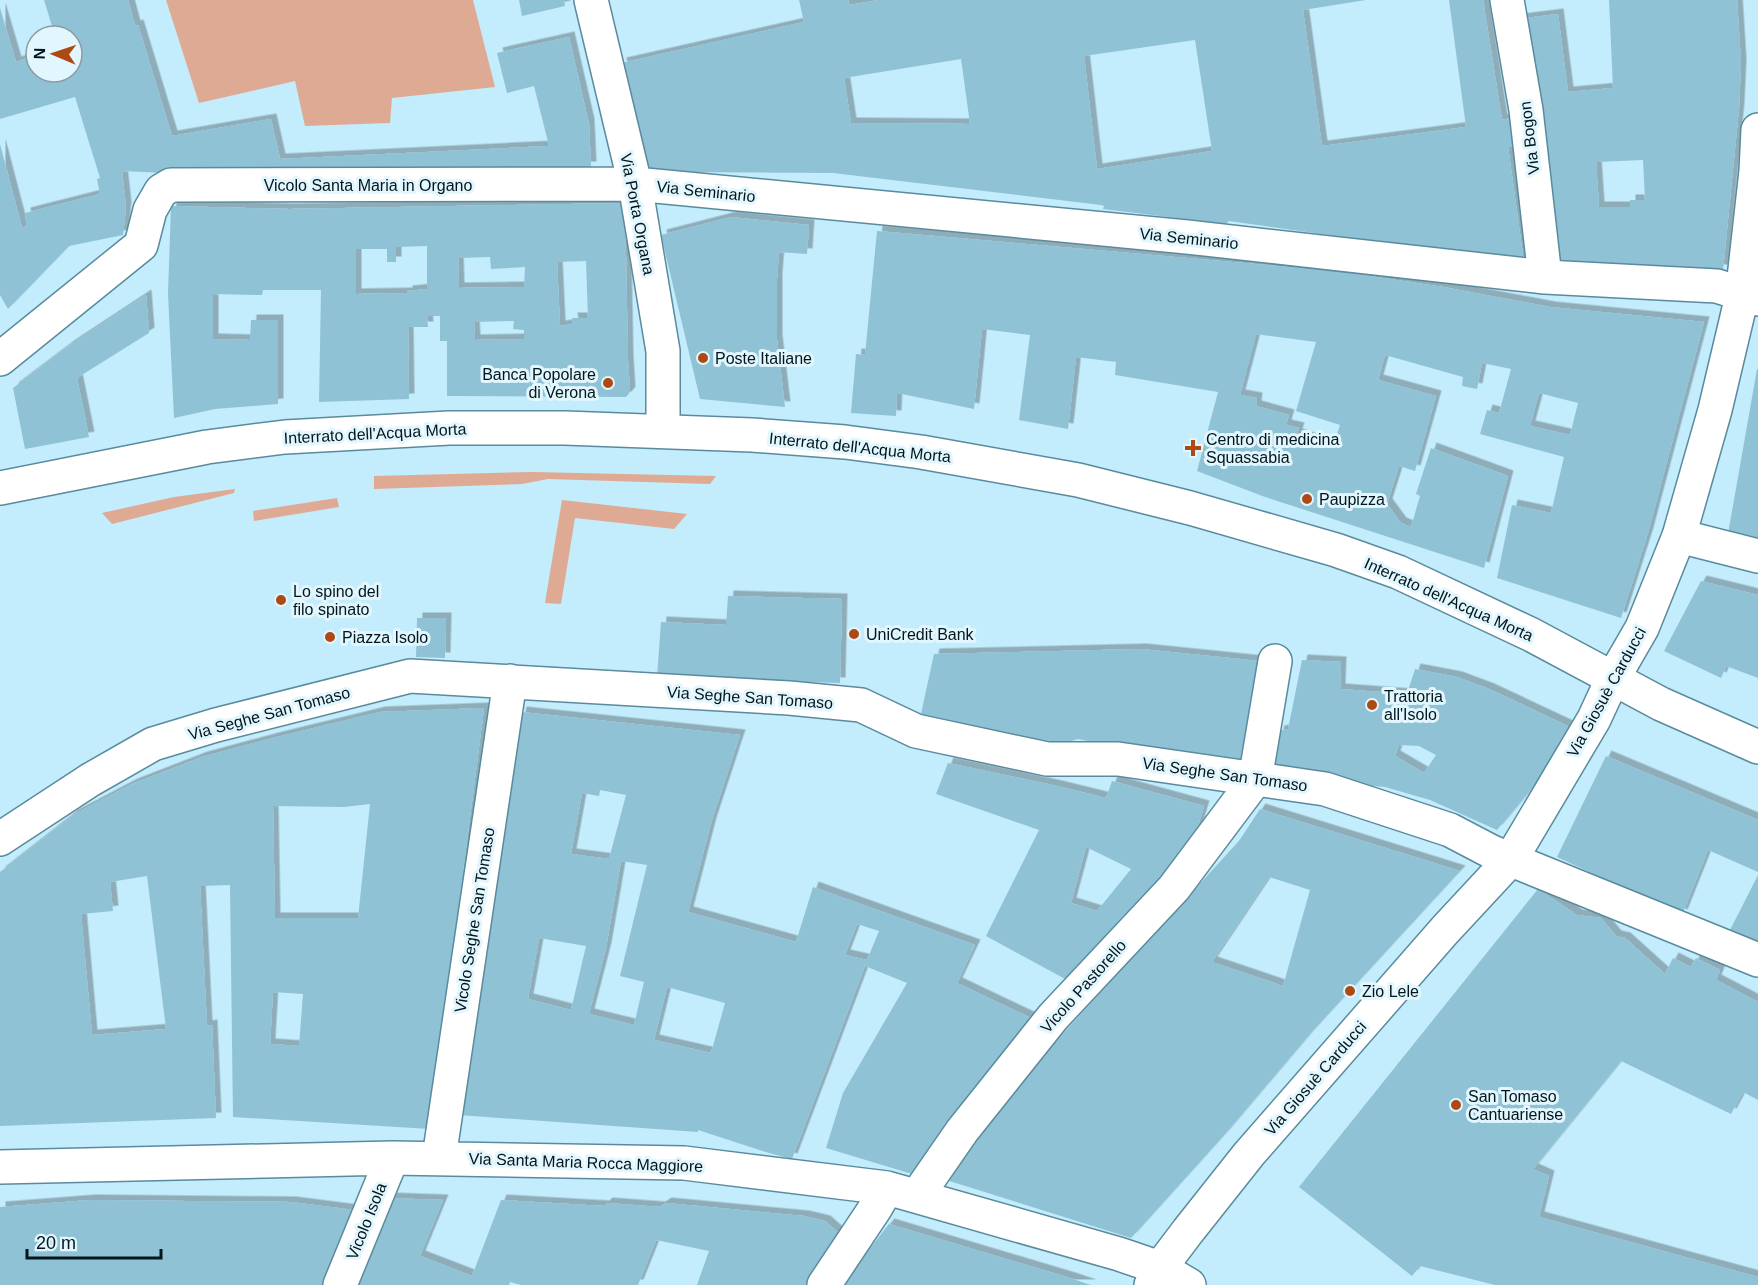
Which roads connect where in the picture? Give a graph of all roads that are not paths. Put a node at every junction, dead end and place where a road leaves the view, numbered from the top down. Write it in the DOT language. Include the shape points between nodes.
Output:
graph roads {
  1 [pos="591,0"];
  2 [pos="1507,0"];
  3 [pos="1758,130"];
  4 [pos="635,184"];
  5 [pos="1545,277"];
  6 [pos="1750,297"];
  7 [pos="0,359"];
  8 [pos="663,431"];
  9 [pos="0,488"];
  10 [pos="1679,536"];
  11 [pos="1758,556"];
  12 [pos="1275,661"];
  13 [pos="1612,680"];
  14 [pos="510,681"];
  15 [pos="1758,747"];
  16 [pos="1255,780"];
  17 [pos="0,840"];
  18 [pos="1511,859"];
  19 [pos="1758,960"];
  20 [pos="392,1158"];
  21 [pos="439,1158"];
  22 [pos="0,1167"];
  23 [pos="902,1192"];
  24 [pos="1155,1277"];
  25 [pos="340,1285"];
  26 [pos="824,1285"];
  27 [pos="1189,1285"];
  1 -- 4 [label="street, Via Porta Organa"];
  2 -- 5 [label="street, Via Bogon" via="1526,110"];
  3 -- 6 [label="street, Via Giosuè Carducci"];
  4 -- 5 [label="street, Via Seminario" via="1175,236"];
  4 -- 7 [label="street, Vicolo Santa Maria in Organo" via="171,185 161,191 150,210 141,245"];
  4 -- 8 [label="street, Via Porta Organa" via="663,351"];
  5 -- 6 [label="street, Via Seminario" via="1717,286"];
  6 -- 10 [label="street, Via Giosuè Carducci"];
  8 -- 9 [label="street, Interrato dell'Acqua Morta" via="449,428 285,437 207,447"];
  8 -- 13 [label="street, Interrato dell'Acqua Morta" via="844,442 932,453 1078,480 1190,508 1398,572 1532,635"];
  10 -- 11 [label="street"];
  10 -- 13 [label="street, Via Giosuè Carducci" via="1642,628"];
  12 -- 16 [label="street"];
  13 -- 15 [label="street, Interrato dell'Acqua Morta"];
  13 -- 18 [label="street, Via Giosuè Carducci"];
  14 -- 16 [label="street, Via Seghe San Tomaso" via="861,705 916,731 1047,759 1118,759"];
  14 -- 17 [label="street, Via Seghe San Tomaso" via="410,676 153,744"];
  14 -- 21 [label="street, Vicolo Seghe San Tomaso"];
  16 -- 18 [label="street, Via Seghe San Tomaso" via="1325,789 1450,830"];
  16 -- 23 [label="street, Vicolo Pastorello" via="1174,888 1053,1017 963,1131"];
  18 -- 19 [label="street, Via Seghe San Tomaso"];
  18 -- 24 [label="street, Via Giosuè Carducci" via="1249,1154"];
  20 -- 21 [label="street, Via Santa Maria Rocca Maggiore"];
  20 -- 22 [label="street, Via Santa Maria Rocca Maggiore"];
  20 -- 25 [label="street, Vicolo Isola"];
  21 -- 23 [label="street, Via Santa Maria Rocca Maggiore" via="684,1163"];
  23 -- 24 [label="street, Via Santa Maria Rocca Maggiore" via="1108,1251"];
  23 -- 26 [label="street, Vicolo Pastorello" via="876,1208"];
  24 -- 27 [label="street, Via Santa Maria Rocca Maggiore"];
}
